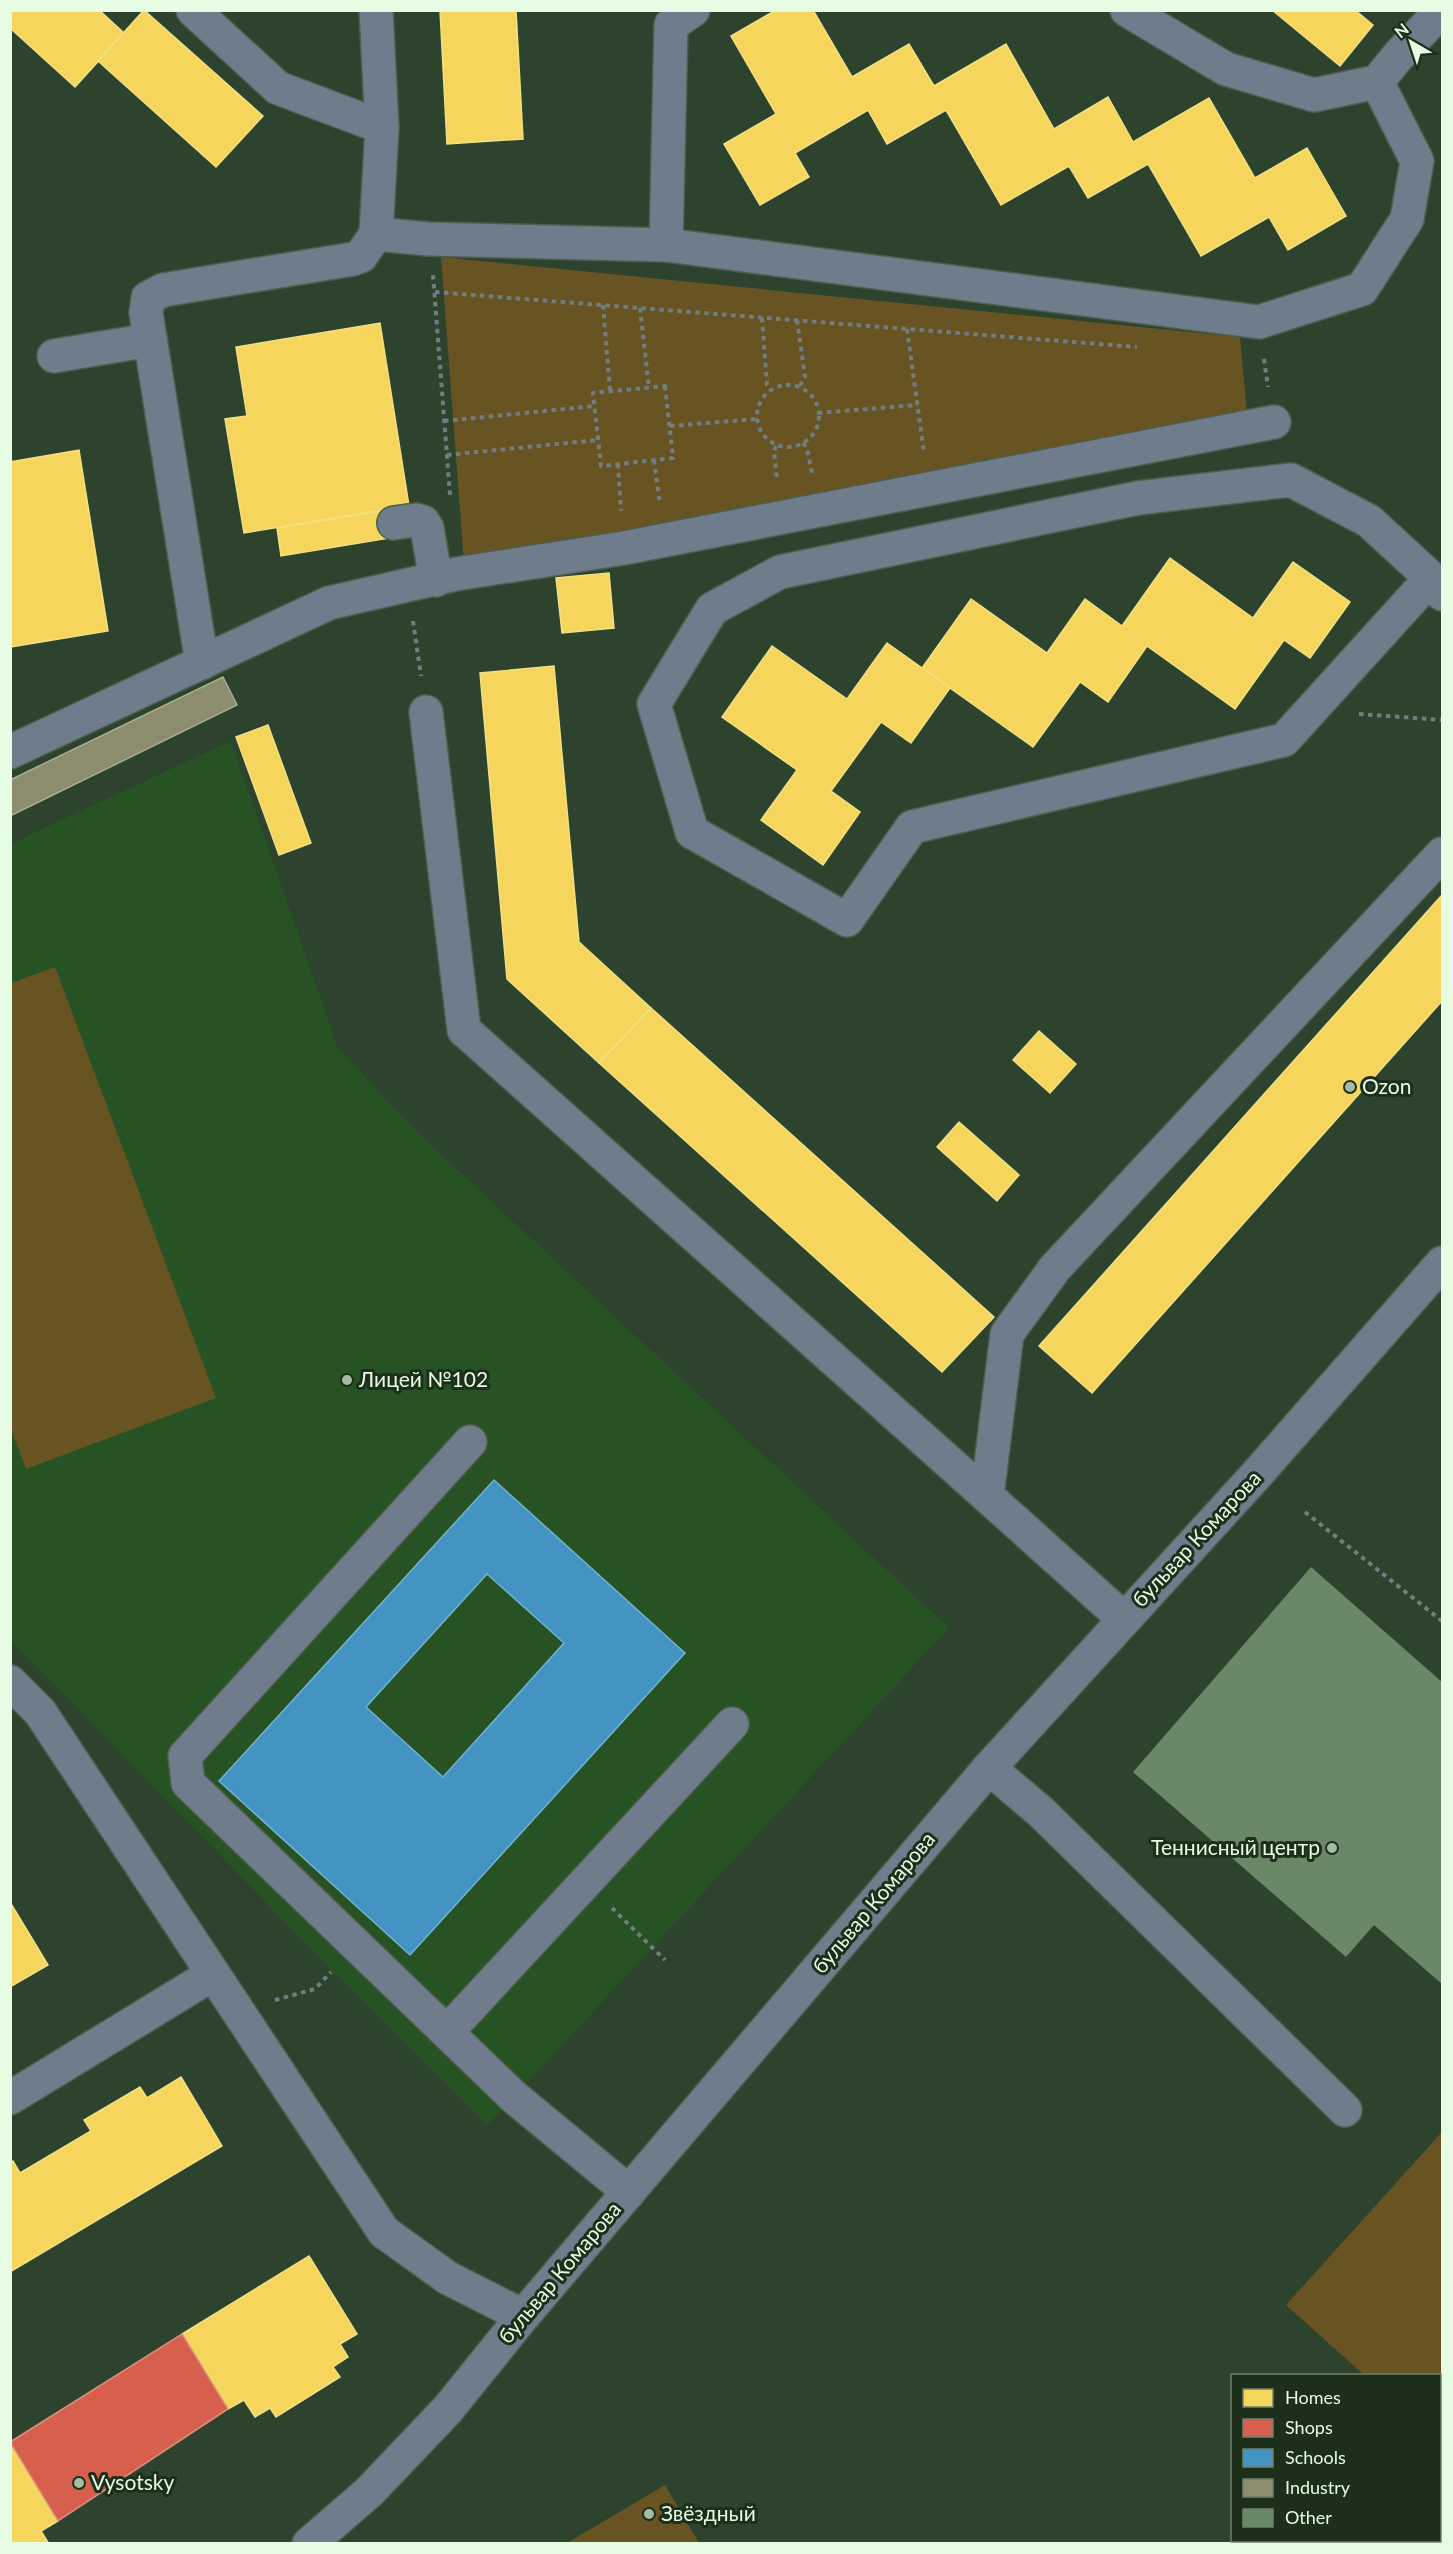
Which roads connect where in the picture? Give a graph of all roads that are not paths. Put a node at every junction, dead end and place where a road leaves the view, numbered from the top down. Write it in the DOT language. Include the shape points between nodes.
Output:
graph roads {
  1 [pos="193,10"];
  2 [pos="376,10"];
  3 [pos="693,10"];
  4 [pos="1126,10"];
  5 [pos="1442,10"];
  6 [pos="1377,82"];
  7 [pos="382,127"];
  8 [pos="376,234"];
  9 [pos="666,245"];
  10 [pos="150,340"];
  11 [pos="54,356"];
  12 [pos="1274,422"];
  13 [pos="394,523"];
  14 [pos="422,583"];
  15 [pos="1437,586"];
  16 [pos="202,663"];
  17 [pos="426,712"];
  18 [pos="10,752"];
  19 [pos="1443,854"];
  20 [pos="1443,1263"];
  21 [pos="470,1442"];
  22 [pos="987,1496"];
  23 [pos="1124,1618"];
  24 [pos="10,1682"];
  25 [pos="732,1724"];
  26 [pos="989,1768"];
  27 [pos="213,1974"];
  28 [pos="447,2032"];
  29 [pos="10,2098"];
  30 [pos="1345,2110"];
  31 [pos="629,2192"];
  32 [pos="523,2316"];
  33 [pos="309,2544"];
  1 -- 7 [label="street" via="278,88"];
  2 -- 7 [label="street"];
  3 -- 9 [label="street" via="671,25"];
  4 -- 6 [label="street" via="1226,69 1314,95"];
  5 -- 6 [label="street"];
  6 -- 9 [label="street" via="1417,161 1407,219 1362,290 1259,322"];
  7 -- 8 [label="street"];
  8 -- 9 [label="street" via="428,239"];
  8 -- 10 [label="street" via="368,249 353,259 163,290 148,298"];
  10 -- 11 [label="street"];
  10 -- 16 [label="street"];
  12 -- 14 [label="street" via="624,548"];
  13 -- 14 [label="street" via="416,520 427,528"];
  14 -- 16 [label="street" via="330,603"];
  15 -- 15 [label="street" via="1369,521 1291,480 1138,498 780,572 712,609 654,704 692,832 848,920 912,827 1284,740"];
  16 -- 18 [label="street"];
  17 -- 22 [label="street" via="464,1030"];
  19 -- 22 [label="street" via="1054,1268 1007,1334"];
  20 -- 23 [label="street, бульвар Комарова"];
  21 -- 28 [label="street" via="185,1756 188,1783"];
  22 -- 23 [label="street"];
  23 -- 26 [label="street, бульвар Комарова"];
  24 -- 27 [label="street" via="40,1712"];
  25 -- 28 [label="street"];
  26 -- 30 [label="street" via="1041,1812"];
  26 -- 31 [label="street, бульвар Комарова"];
  27 -- 29 [label="street"];
  27 -- 32 [label="street" via="384,2232 448,2278"];
  28 -- 31 [label="street" via="528,2109"];
  31 -- 32 [label="street, бульвар Комарова"];
  32 -- 33 [label="street, бульвар Комарова" via="448,2409 369,2492"];
}
